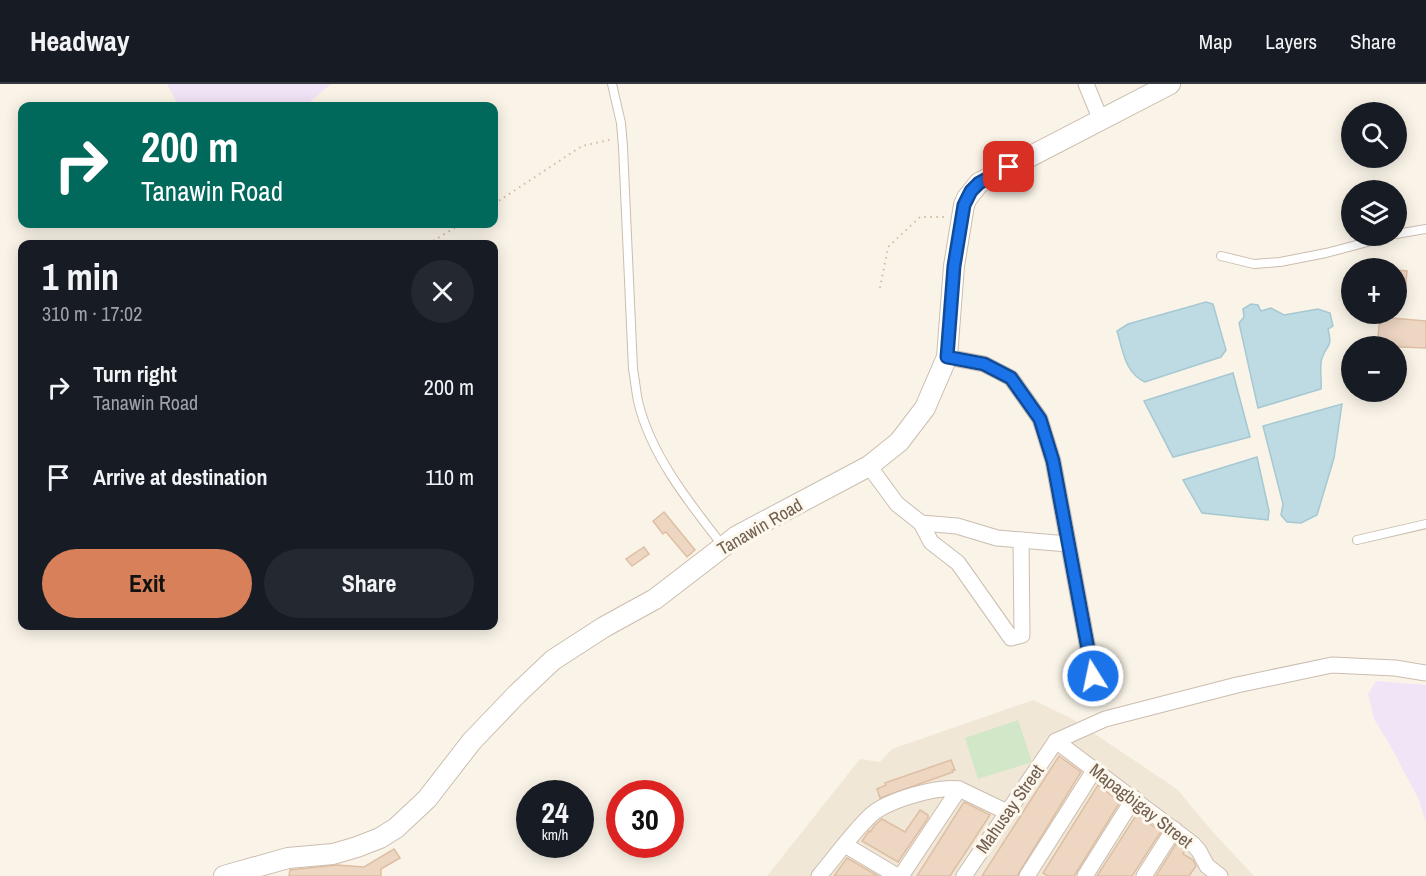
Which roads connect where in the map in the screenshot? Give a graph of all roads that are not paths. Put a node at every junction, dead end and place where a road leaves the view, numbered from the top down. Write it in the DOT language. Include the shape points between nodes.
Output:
graph roads {
  1 [pos="612,84"];
  2 [pos="1086,84"];
  3 [pos="1170,84"];
  4 [pos="1101,118"];
  5 [pos="1426,229"];
  6 [pos="1407,232"];
  7 [pos="1352,246"];
  8 [pos="1221,256"];
  9 [pos="947,357"];
  10 [pos="869,466"];
  11 [pos="921,523"];
  12 [pos="1426,524"];
  13 [pos="1021,540"];
  14 [pos="1358,540"];
  15 [pos="1068,544"];
  16 [pos="723,546"];
  17 [pos="1426,673"];
  18 [pos="1093,676"];
  19 [pos="1056,741"];
  20 [pos="1095,769"];
  21 [pos="959,789"];
  22 [pos="1134,798"];
  23 [pos="1007,812"];
  24 [pos="1174,829"];
  25 [pos="845,845"];
  26 [pos="1204,871"];
  27 [pos="224,876"];
  28 [pos="819,876"];
  29 [pos="899,876"];
  30 [pos="964,876"];
  31 [pos="1027,876"];
  32 [pos="1085,876"];
  33 [pos="1144,876"];
  34 [pos="1220,876"];
  1 -- 16 [label="lane" via="622,138 638,402 653,441 677,484"];
  2 -- 4 [label="street"];
  3 -- 4 [label="street, Tanawin Road"];
  4 -- 9 [label="street, Tanawin Road" via="979,183 967,198 954,266"];
  5 -- 6 [label="lane"];
  7 -- 8 [label="lane" via="1254,264"];
  9 -- 10 [label="street, Tanawin Road" via="925,408 899,442"];
  9 -- 15 [label="street" via="1000,371 1011,378 1029,402 1040,419 1053,461"];
  10 -- 11 [label="street" via="897,504"];
  10 -- 16 [label="street, Tanawin Road"];
  11 -- 13 [label="street" via="957,526"];
  11 -- 13 [label="street" via="931,542 958,563 1011,638 1022,635"];
  12 -- 14 [label="lane"];
  13 -- 15 [label="street"];
  15 -- 18 [label="street"];
  16 -- 27 [label="street, Tanawin Road" via="655,599 553,660 472,741 427,799 396,828 357,848 288,858"];
  17 -- 19 [label="street" via="1332,665 1105,719"];
  19 -- 20 [label="street, Mapagbigay Street"];
  19 -- 23 [label="street, Mahusay Street"];
  20 -- 22 [label="street, Mapagbigay Street"];
  20 -- 31 [label="street"];
  21 -- 23 [label="street"];
  21 -- 25 [label="street" via="927,792 882,808"];
  21 -- 29 [label="street"];
  22 -- 24 [label="street, Mapagbigay Street"];
  22 -- 32 [label="street"];
  23 -- 30 [label="street, Mahusay Street"];
  24 -- 26 [label="street, Mapagbigay Street" via="1199,851"];
  24 -- 33 [label="street"];
  25 -- 28 [label="street"];
  25 -- 29 [label="street"];
  26 -- 34 [label="street, Mapagbigay Street"];
}
